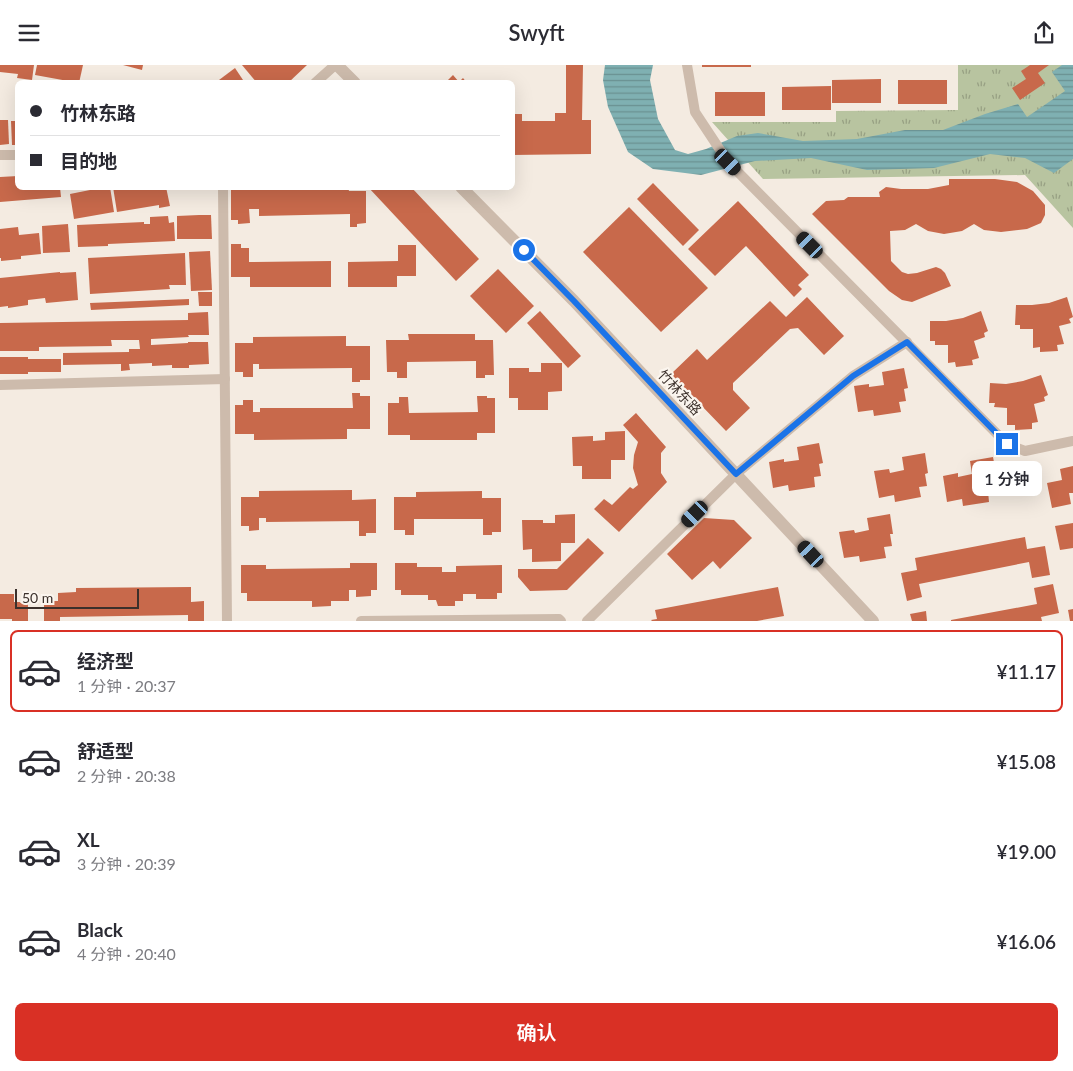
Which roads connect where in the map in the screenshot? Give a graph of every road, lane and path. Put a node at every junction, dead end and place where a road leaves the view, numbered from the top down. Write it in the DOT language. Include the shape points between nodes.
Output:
graph roads {
  1 [pos="336,65"];
  2 [pos="687,65"];
  3 [pos="318,80"];
  4 [pos="352,80"];
  5 [pos="0,155"];
  6 [pos="15,155"];
  7 [pos="223,190"];
  8 [pos="463,190"];
  9 [pos="907,342"];
  10 [pos="225,379"];
  11 [pos="0,385"];
  12 [pos="1073,441"];
  13 [pos="736,474"];
  14 [pos="227,621"];
  15 [pos="361,621"];
  16 [pos="562,621"];
  17 [pos="587,621"];
  18 [pos="873,621"];
  1 -- 3 [label="lane"];
  1 -- 4 [label="street"];
  2 -- 9 [label="lane" via="695,112 728,162"];
  5 -- 6 [label="lane"];
  7 -- 10 [label="lane"];
  8 -- 13 [label="street, 竹林东路" via="574,301"];
  9 -- 12 [label="lane" via="1007,444 1025,451"];
  9 -- 13 [label="lane" via="853,376"];
  10 -- 11 [label="lane"];
  10 -- 14 [label="lane"];
  13 -- 17 [label="lane"];
  13 -- 18 [label="street, 竹林东路"];
  15 -- 16 [label="lane"];
}
